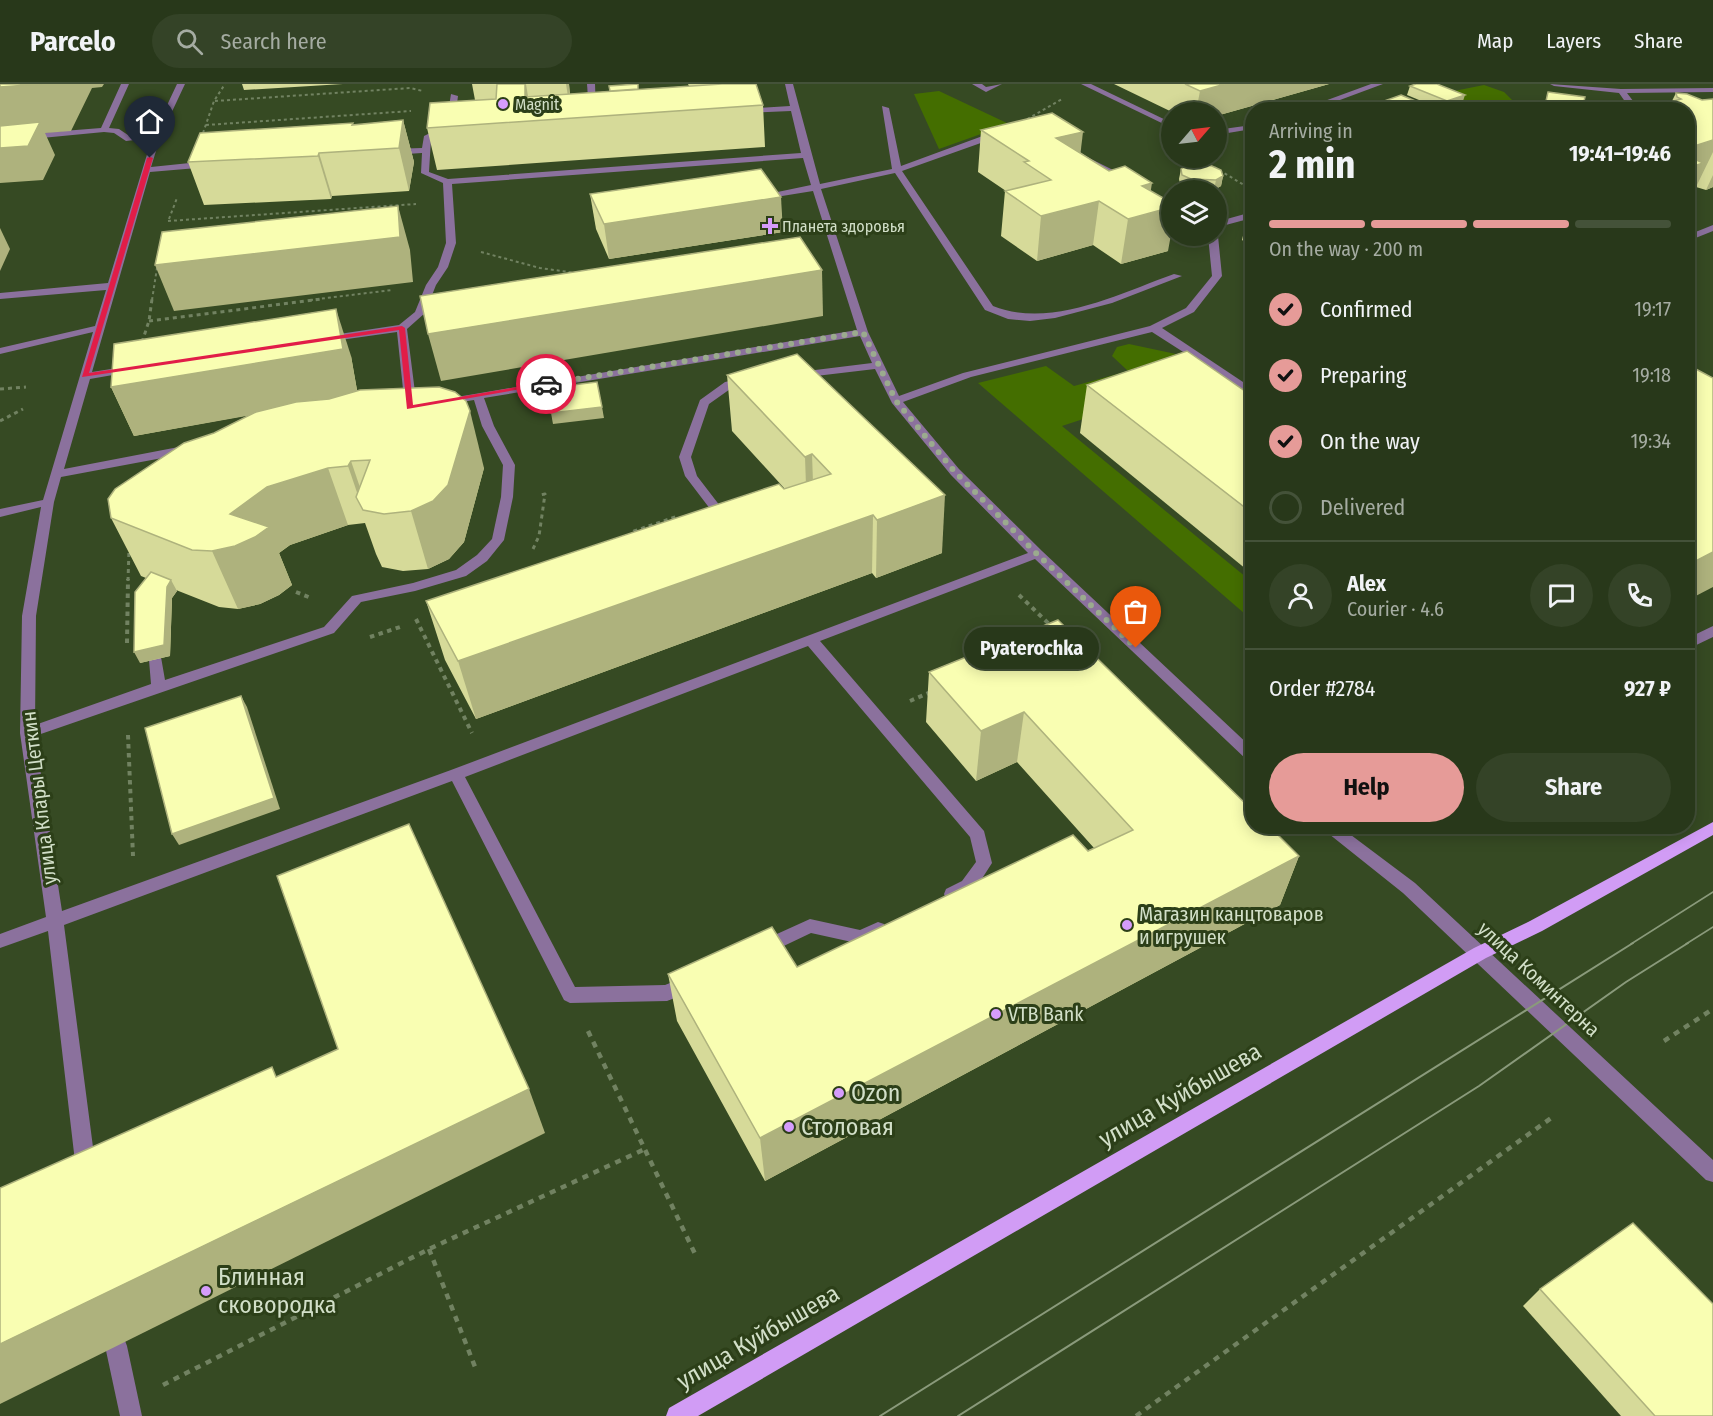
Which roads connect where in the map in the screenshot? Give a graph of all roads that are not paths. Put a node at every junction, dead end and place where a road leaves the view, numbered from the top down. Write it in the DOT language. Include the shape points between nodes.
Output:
graph roads {
  1 [pos="124,84"];
  2 [pos="181,84"];
  3 [pos="591,84"];
  4 [pos="789,84"];
  5 [pos="976,84"];
  6 [pos="998,84"];
  7 [pos="1086,84"];
  8 [pos="1379,84"];
  9 [pos="1554,84"];
  10 [pos="1713,90"];
  11 [pos="1621,91"];
  12 [pos="454,96"];
  13 [pos="1327,102"];
  14 [pos="1630,102"];
  15 [pos="796,108"];
  16 [pos="885,108"];
  17 [pos="736,111"];
  18 [pos="594,119"];
  19 [pos="1161,121"];
  20 [pos="1245,128"];
  21 [pos="104,130"];
  22 [pos="1227,131"];
  23 [pos="157,135"];
  24 [pos="126,138"];
  25 [pos="0,140"];
  26 [pos="108,140"];
  27 [pos="1012,140"];
  28 [pos="425,150"];
  29 [pos="378,153"];
  30 [pos="1071,154"];
  31 [pos="806,155"];
  32 [pos="216,164"];
  33 [pos="146,170"];
  34 [pos="897,170"];
  35 [pos="447,182"];
  36 [pos="817,188"];
  37 [pos="1141,189"];
  38 [pos="746,198"];
  39 [pos="1245,216"];
  40 [pos="1227,222"];
  41 [pos="1713,228"];
  42 [pos="1695,235"];
  43 [pos="1214,246"];
  44 [pos="1177,276"];
  45 [pos="112,286"];
  46 [pos="0,296"];
  47 [pos="98,328"];
  48 [pos="402,328"];
  49 [pos="1154,328"];
  50 [pos="863,332"];
  51 [pos="309,342"];
  52 [pos="0,351"];
  53 [pos="879,365"];
  54 [pos="146,366"];
  55 [pos="85,376"];
  56 [pos="783,376"];
  57 [pos="762,378"];
  58 [pos="1245,388"];
  59 [pos="478,396"];
  60 [pos="896,401"];
  61 [pos="199,447"];
  62 [pos="57,474"];
  63 [pos="48,502"];
  64 [pos="0,513"];
  65 [pos="721,515"];
  66 [pos="1037,554"];
  67 [pos="1713,631"];
  68 [pos="810,639"];
  69 [pos="1695,640"];
  70 [pos="156,660"];
  71 [pos="158,687"];
  72 [pos="27,733"];
  73 [pos="1245,749"];
  74 [pos="456,774"];
  75 [pos="1713,828"];
  76 [pos="1337,834"];
  77 [pos="936,901"];
  78 [pos="55,921"];
  79 [pos="893,922"];
  80 [pos="0,941"];
  81 [pos="1480,954"];
  82 [pos="748,955"];
  83 [pos="708,974"];
  84 [pos="1713,1173"];
  85 [pos="88,1186"];
  86 [pos="116,1346"];
  87 [pos="129,1410"];
  88 [pos="677,1416"];
  1 -- 21 [label="street"];
  2 -- 23 [label="street, улица Клары Цеткин"];
  3 -- 18 [label="street"];
  4 -- 15 [label="street"];
  5 -- 6 [label="street" via="987,90"];
  7 -- 19 [label="street"];
  8 -- 13 [label="street"];
  9 -- 11 [label="street"];
  10 -- 11 [label="street"];
  11 -- 14 [label="street"];
  12 -- 28 [label="street" via="450,126 427,138"];
  15 -- 17 [label="street"];
  15 -- 31 [label="street"];
  16 -- 34 [label="street"];
  20 -- 22 [label="street"];
  21 -- 24 [label="street" via="116,131"];
  21 -- 25 [label="street"];
  23 -- 24 [label="street"];
  23 -- 33 [label="street, улица Клары Цеткин"];
  24 -- 26 [label="street"];
  27 -- 34 [label="street" via="991,136"];
  28 -- 29 [label="street"];
  28 -- 35 [label="street" via="425,173"];
  30 -- 37 [label="street" via="1111,170"];
  31 -- 35 [label="street"];
  31 -- 36 [label="street"];
  32 -- 33 [label="street"];
  33 -- 45 [label="street, улица Клары Цеткин"];
  34 -- 36 [label="street"];
  34 -- 44 [label="street" via="989,308 1000,315 1016,319 1058,314"];
  35 -- 48 [label="street" via="451,243 420,313"];
  36 -- 38 [label="street"];
  36 -- 50 [label="street"];
  39 -- 40 [label="street"];
  41 -- 42 [label="street"];
  43 -- 49 [label="street" via="1217,276 1190,310"];
  45 -- 46 [label="street"];
  45 -- 47 [label="street, улица Клары Цеткин"];
  47 -- 52 [label="street"];
  47 -- 55 [label="street, улица Клары Цеткин"];
  48 -- 51 [label="street"];
  48 -- 59 [label="street" via="414,407"];
  49 -- 58 [label="street"];
  49 -- 60 [label="street" via="967,375"];
  50 -- 53 [label="street"];
  50 -- 59 [label="street"];
  53 -- 56 [label="street"];
  53 -- 60 [label="street"];
  54 -- 55 [label="street"];
  55 -- 62 [label="street, улица Клары Цеткин"];
  57 -- 65 [label="street" via="729,384 704,402 685,457 691,476"];
  59 -- 71 [label="street" via="488,426 509,465 498,540 482,558 461,573 357,599 329,630"];
  60 -- 66 [label="street" via="955,472"];
  61 -- 62 [label="street"];
  62 -- 63 [label="street, улица Клары Цеткин"];
  63 -- 64 [label="street"];
  63 -- 72 [label="street, улица Клары Цеткин" via="29,616"];
  66 -- 68 [label="street"];
  66 -- 73 [label="street"];
  67 -- 69 [label="street"];
  68 -- 74 [label="street"];
  68 -- 77 [label="street" via="978,835 984,863 968,886"];
  70 -- 71 [label="street"];
  71 -- 72 [label="street"];
  72 -- 78 [label="street, улица Клары Цеткин"];
  74 -- 78 [label="street"];
  74 -- 83 [label="street" via="570,995 667,993"];
  75 -- 81 [label="main road, улица Куйбышева"];
  76 -- 81 [label="street, улица Коминтерна" via="1409,888"];
  78 -- 80 [label="street"];
  78 -- 85 [label="street, улица Клары Цеткин"];
  79 -- 82 [label="street" via="861,937 810,926"];
  81 -- 84 [label="street, улица Коминтерна"];
  81 -- 88 [label="main road, улица Куйбышева"];
  86 -- 87 [label="street"];
}
